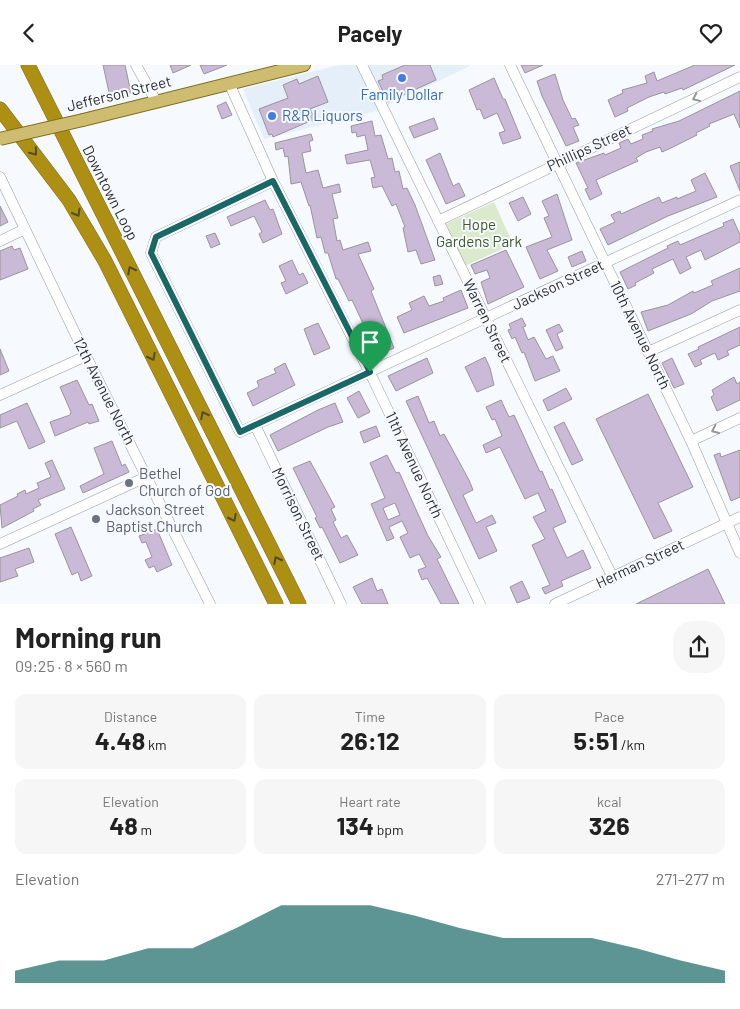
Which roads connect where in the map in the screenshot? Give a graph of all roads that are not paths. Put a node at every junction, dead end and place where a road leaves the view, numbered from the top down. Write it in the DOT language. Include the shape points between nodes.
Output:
graph roads {
  1 [pos="20,65"];
  2 [pos="28,65"];
  3 [pos="136,65"];
  4 [pos="304,65"];
  5 [pos="362,65"];
  6 [pos="510,65"];
  7 [pos="740,77"];
  8 [pos="229,83"];
  9 [pos="44,99"];
  10 [pos="156,101"];
  11 [pos="0,109"];
  12 [pos="0,117"];
  13 [pos="18,132"];
  14 [pos="0,139"];
  15 [pos="558,163"];
  16 [pos="0,177"];
  17 [pos="273,181"];
  18 [pos="740,200"];
  19 [pos="438,221"];
  20 [pos="25,229"];
  21 [pos="0,241"];
  22 [pos="605,263"];
  23 [pos="740,310"];
  24 [pos="486,319"];
  25 [pos="648,352"];
  26 [pos="86,356"];
  27 [pos="370,372"];
  28 [pos="0,395"];
  29 [pos="740,418"];
  30 [pos="255,425"];
  31 [pos="691,441"];
  32 [pos="146,477"];
  33 [pos="740,517"];
  34 [pos="726,524"];
  35 [pos="0,545"];
  36 [pos="740,553"];
  37 [pos="613,578"];
  38 [pos="210,604"];
  39 [pos="276,604"];
  40 [pos="299,604"];
  41 [pos="341,604"];
  42 [pos="480,604"];
  43 [pos="554,604"];
  1 -- 9 [label="highway"];
  2 -- 9 [label="highway, Downtown Loop"];
  3 -- 10 [label="street"];
  4 -- 8 [label="main road, Jefferson Street"];
  5 -- 19 [label="street, Warren Street"];
  6 -- 15 [label="street, 10th Avenue North"];
  7 -- 15 [label="street, Phillips Street, one-way"];
  8 -- 10 [label="main road, Jefferson Street"];
  8 -- 17 [label="street, 11th Avenue North"];
  40 -- 9 [label="highway, Downtown Loop, one-way"];
  10 -- 14 [label="main road, Jefferson Street, bridge"];
  11 -- 13 [label="highway"];
  12 -- 13 [label="highway"];
  13 -- 39 [label="highway, one-way" via="69,200 104,261"];
  15 -- 19 [label="street, Phillips Street"];
  15 -- 22 [label="street, 10th Avenue North"];
  16 -- 20 [label="street, 12th Avenue North"];
  17 -- 27 [label="street, 11th Avenue North"];
  17 -- 30 [label="street, Jackson Street" via="156,237 151,253 240,432"];
  18 -- 22 [label="street, Jackson Street"];
  19 -- 24 [label="street, Warren Street"];
  20 -- 21 [label="street"];
  20 -- 26 [label="street, 12th Avenue North"];
  22 -- 24 [label="street, Jackson Street"];
  22 -- 25 [label="street, 10th Avenue North"];
  23 -- 25 [label="street"];
  24 -- 27 [label="street, Jackson Street"];
  24 -- 37 [label="street, Warren Street"];
  25 -- 31 [label="street, 10th Avenue North"];
  26 -- 28 [label="street"];
  26 -- 32 [label="street, 12th Avenue North"];
  27 -- 30 [label="street, Jackson Street"];
  27 -- 42 [label="street, 11th Avenue North"];
  29 -- 31 [label="street, one-way"];
  30 -- 41 [label="street, Morrison Street"];
  31 -- 34 [label="street, 10th Avenue North"];
  32 -- 35 [label="street"];
  32 -- 38 [label="street, 12th Avenue North"];
  33 -- 34 [label="street, Herman Street"];
  34 -- 36 [label="street, 10th Avenue North"];
  34 -- 37 [label="street, Herman Street"];
  37 -- 43 [label="street, Herman Street"];
}
